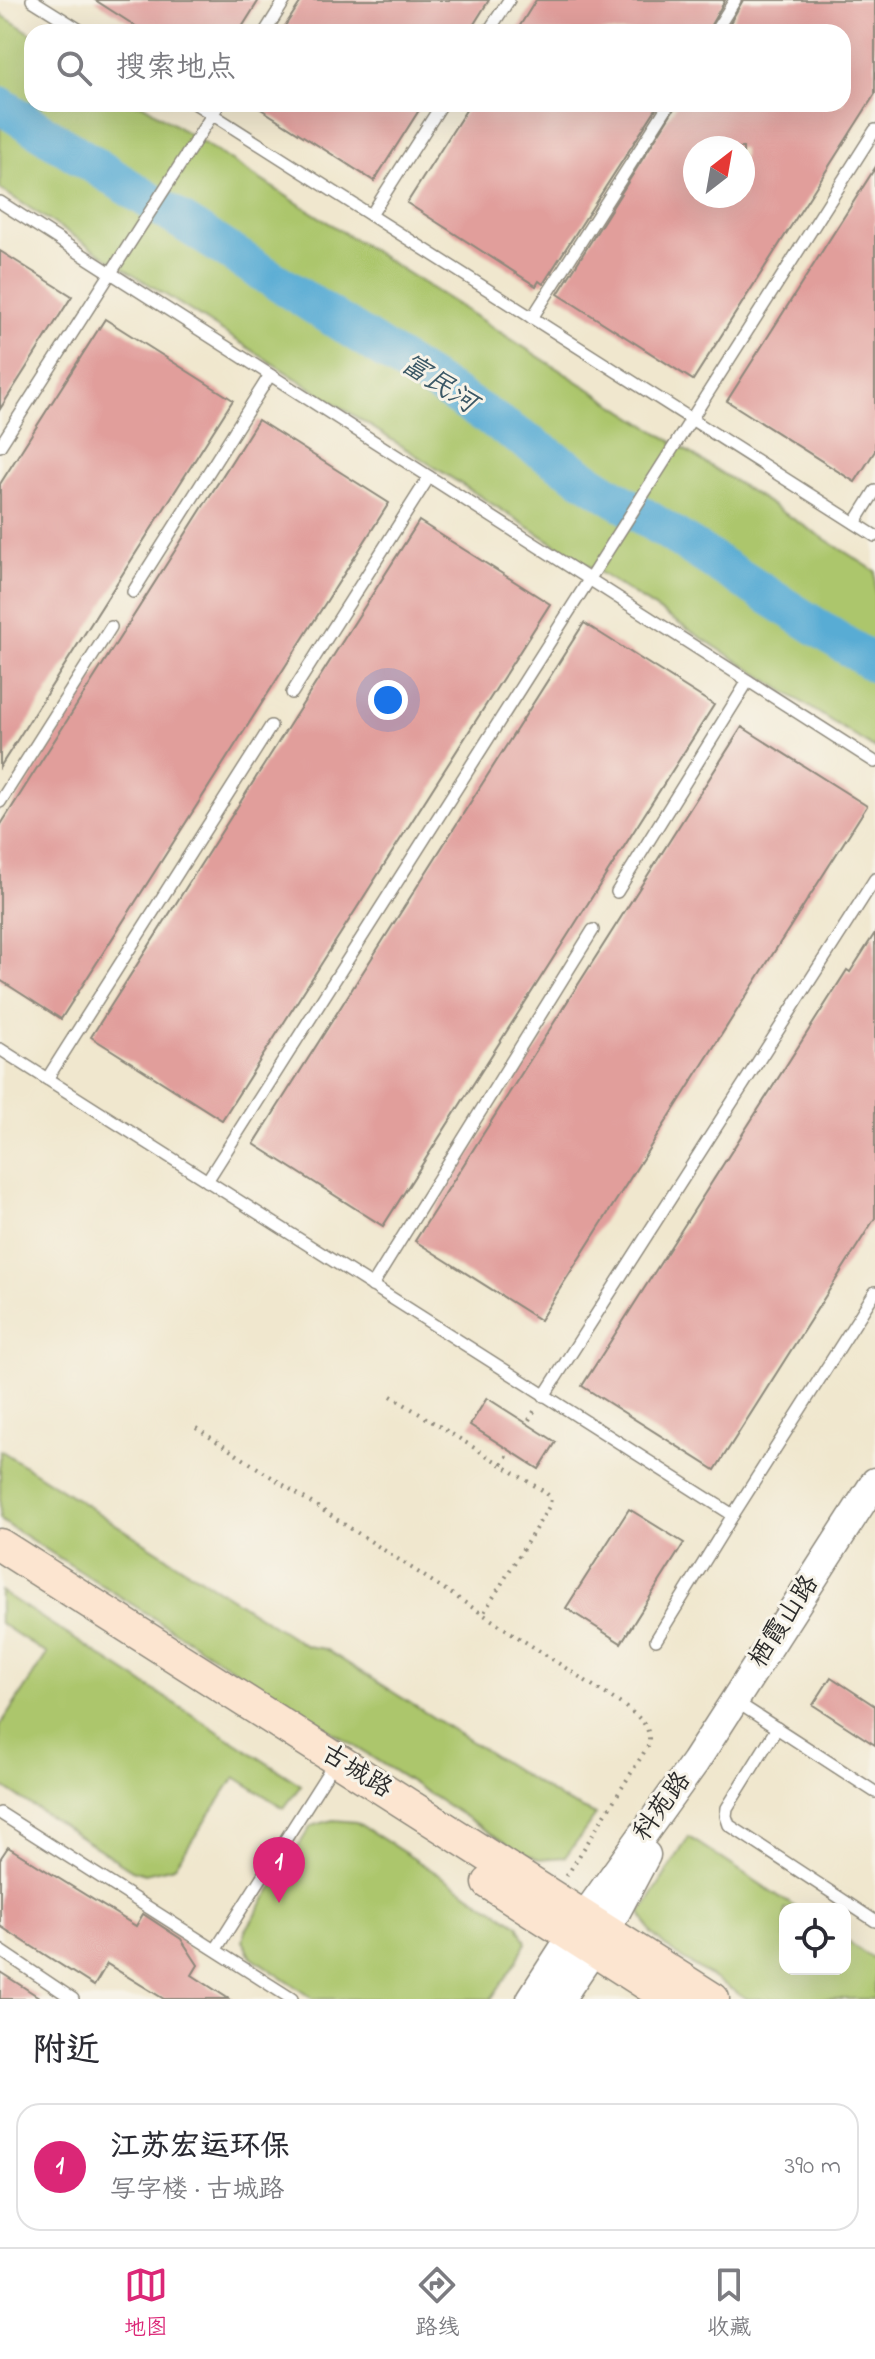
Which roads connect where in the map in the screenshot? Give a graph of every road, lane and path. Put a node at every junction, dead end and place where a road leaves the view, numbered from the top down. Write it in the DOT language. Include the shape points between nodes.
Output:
graph roads {
  1 [pos="32,0"];
  2 [pos="59,0"];
  3 [pos="285,0"];
  4 [pos="509,0"];
  5 [pos="735,0"];
  6 [pos="51,12"];
  7 [pos="70,24"];
  8 [pos="270,24"];
  9 [pos="493,24"];
  10 [pos="720,24"];
  11 [pos="214,112"];
  12 [pos="220,112"];
  13 [pos="437,112"];
  14 [pos="664,112"];
  15 [pos="875,130"];
  16 [pos="0,202"];
  17 [pos="371,215"];
  18 [pos="111,273"];
  19 [pos="532,318"];
  20 [pos="270,375"];
  21 [pos="691,419"];
  22 [pos="0,446"];
  23 [pos="429,477"];
  24 [pos="875,491"];
  25 [pos="855,523"];
  26 [pos="875,536"];
  27 [pos="590,579"];
  28 [pos="133,592"];
  29 [pos="111,627"];
  30 [pos="748,681"];
  31 [pos="292,693"];
  32 [pos="271,726"];
  33 [pos="875,762"];
  34 [pos="0,802"];
  35 [pos="875,879"];
  36 [pos="617,892"];
  37 [pos="593,930"];
  38 [pos="0,1049"];
  39 [pos="47,1079"];
  40 [pos="207,1181"];
  41 [pos="372,1286"];
  42 [pos="875,1292"];
  43 [pos="391,1396"];
  44 [pos="544,1396"];
  45 [pos="196,1428"];
  46 [pos="509,1453"];
  47 [pos="501,1465"];
  48 [pos="875,1482"];
  49 [pos="733,1515"];
  50 [pos="0,1545"];
  51 [pos="0,1566"];
  52 [pos="483,1614"];
  53 [pos="656,1640"];
  54 [pos="735,1700"];
  55 [pos="777,1728"];
  56 [pos="695,1762"];
  57 [pos="330,1768"];
  58 [pos="875,1792"];
  59 [pos="0,1813"];
  60 [pos="554,1898"];
  61 [pos="875,1921"];
  62 [pos="588,1933"];
  63 [pos="216,1949"];
  64 [pos="0,1950"];
  65 [pos="73,1999"];
  66 [pos="292,1999"];
  67 [pos="531,1999"];
  68 [pos="560,1999"];
  69 [pos="670,1999"];
  70 [pos="713,1999"];
  1 -- 6 [label="lane"];
  2 -- 6 [label="lane"];
  3 -- 8 [label="lane"];
  4 -- 9 [label="lane"];
  5 -- 10 [label="lane"];
  6 -- 7 [label="lane"];
  11 -- 18 [label="lane"];
  12 -- 17 [label="lane"];
  13 -- 17 [label="lane"];
  14 -- 19 [label="lane"];
  15 -- 21 [label="lane"];
  16 -- 18 [label="lane"];
  17 -- 19 [label="lane"];
  18 -- 20 [label="lane"];
  18 -- 22 [label="lane"];
  19 -- 21 [label="lane"];
  20 -- 23 [label="lane"];
  20 -- 28 [label="lane"];
  21 -- 25 [label="lane"];
  21 -- 27 [label="lane"];
  23 -- 27 [label="lane"];
  23 -- 31 [label="lane"];
  24 -- 25 [label="lane"];
  25 -- 26 [label="lane"];
  27 -- 30 [label="lane"];
  27 -- 40 [label="lane"];
  29 -- 34 [label="lane"];
  30 -- 33 [label="lane"];
  30 -- 36 [label="lane"];
  32 -- 39 [label="lane"];
  35 -- 44 [label="lane"];
  37 -- 41 [label="lane"];
  38 -- 39 [label="lane"];
  39 -- 40 [label="lane"];
  40 -- 41 [label="lane"];
  41 -- 44 [label="lane"];
  42 -- 49 [label="lane"];
  43 -- 47 [label="path"];
  44 -- 49 [label="lane"];
  45 -- 52 [label="path"];
  46 -- 47 [label="path"];
  47 -- 52 [label="path" via="551,1498"];
  48 -- 54 [label="street, 栖霞山路"];
  49 -- 53 [label="lane"];
  50 -- 57 [label="main road, 古城路"];
  51 -- 57 [label="main road, 古城路"];
  52 -- 60 [label="path" via="618,1702 647,1726 651,1737"];
  54 -- 55 [label="lane"];
  54 -- 56 [label="street, 栖霞山路"];
  55 -- 58 [label="lane"];
  55 -- 61 [label="lane" via="727,1808 729,1825"];
  56 -- 62 [label="street, 科苑路"];
  57 -- 60 [label="main road, 古城路"];
  57 -- 62 [label="main road, 古城路"];
  57 -- 63 [label="lane"];
  59 -- 63 [label="lane"];
  60 -- 62 [label="main road, 古城路"];
  62 -- 67 [label="street, 科苑路"];
  62 -- 68 [label="street, 科苑路"];
  62 -- 69 [label="main road, 古城路"];
  62 -- 70 [label="main road, 古城路"];
  63 -- 66 [label="lane"];
  64 -- 65 [label="lane"];
}
